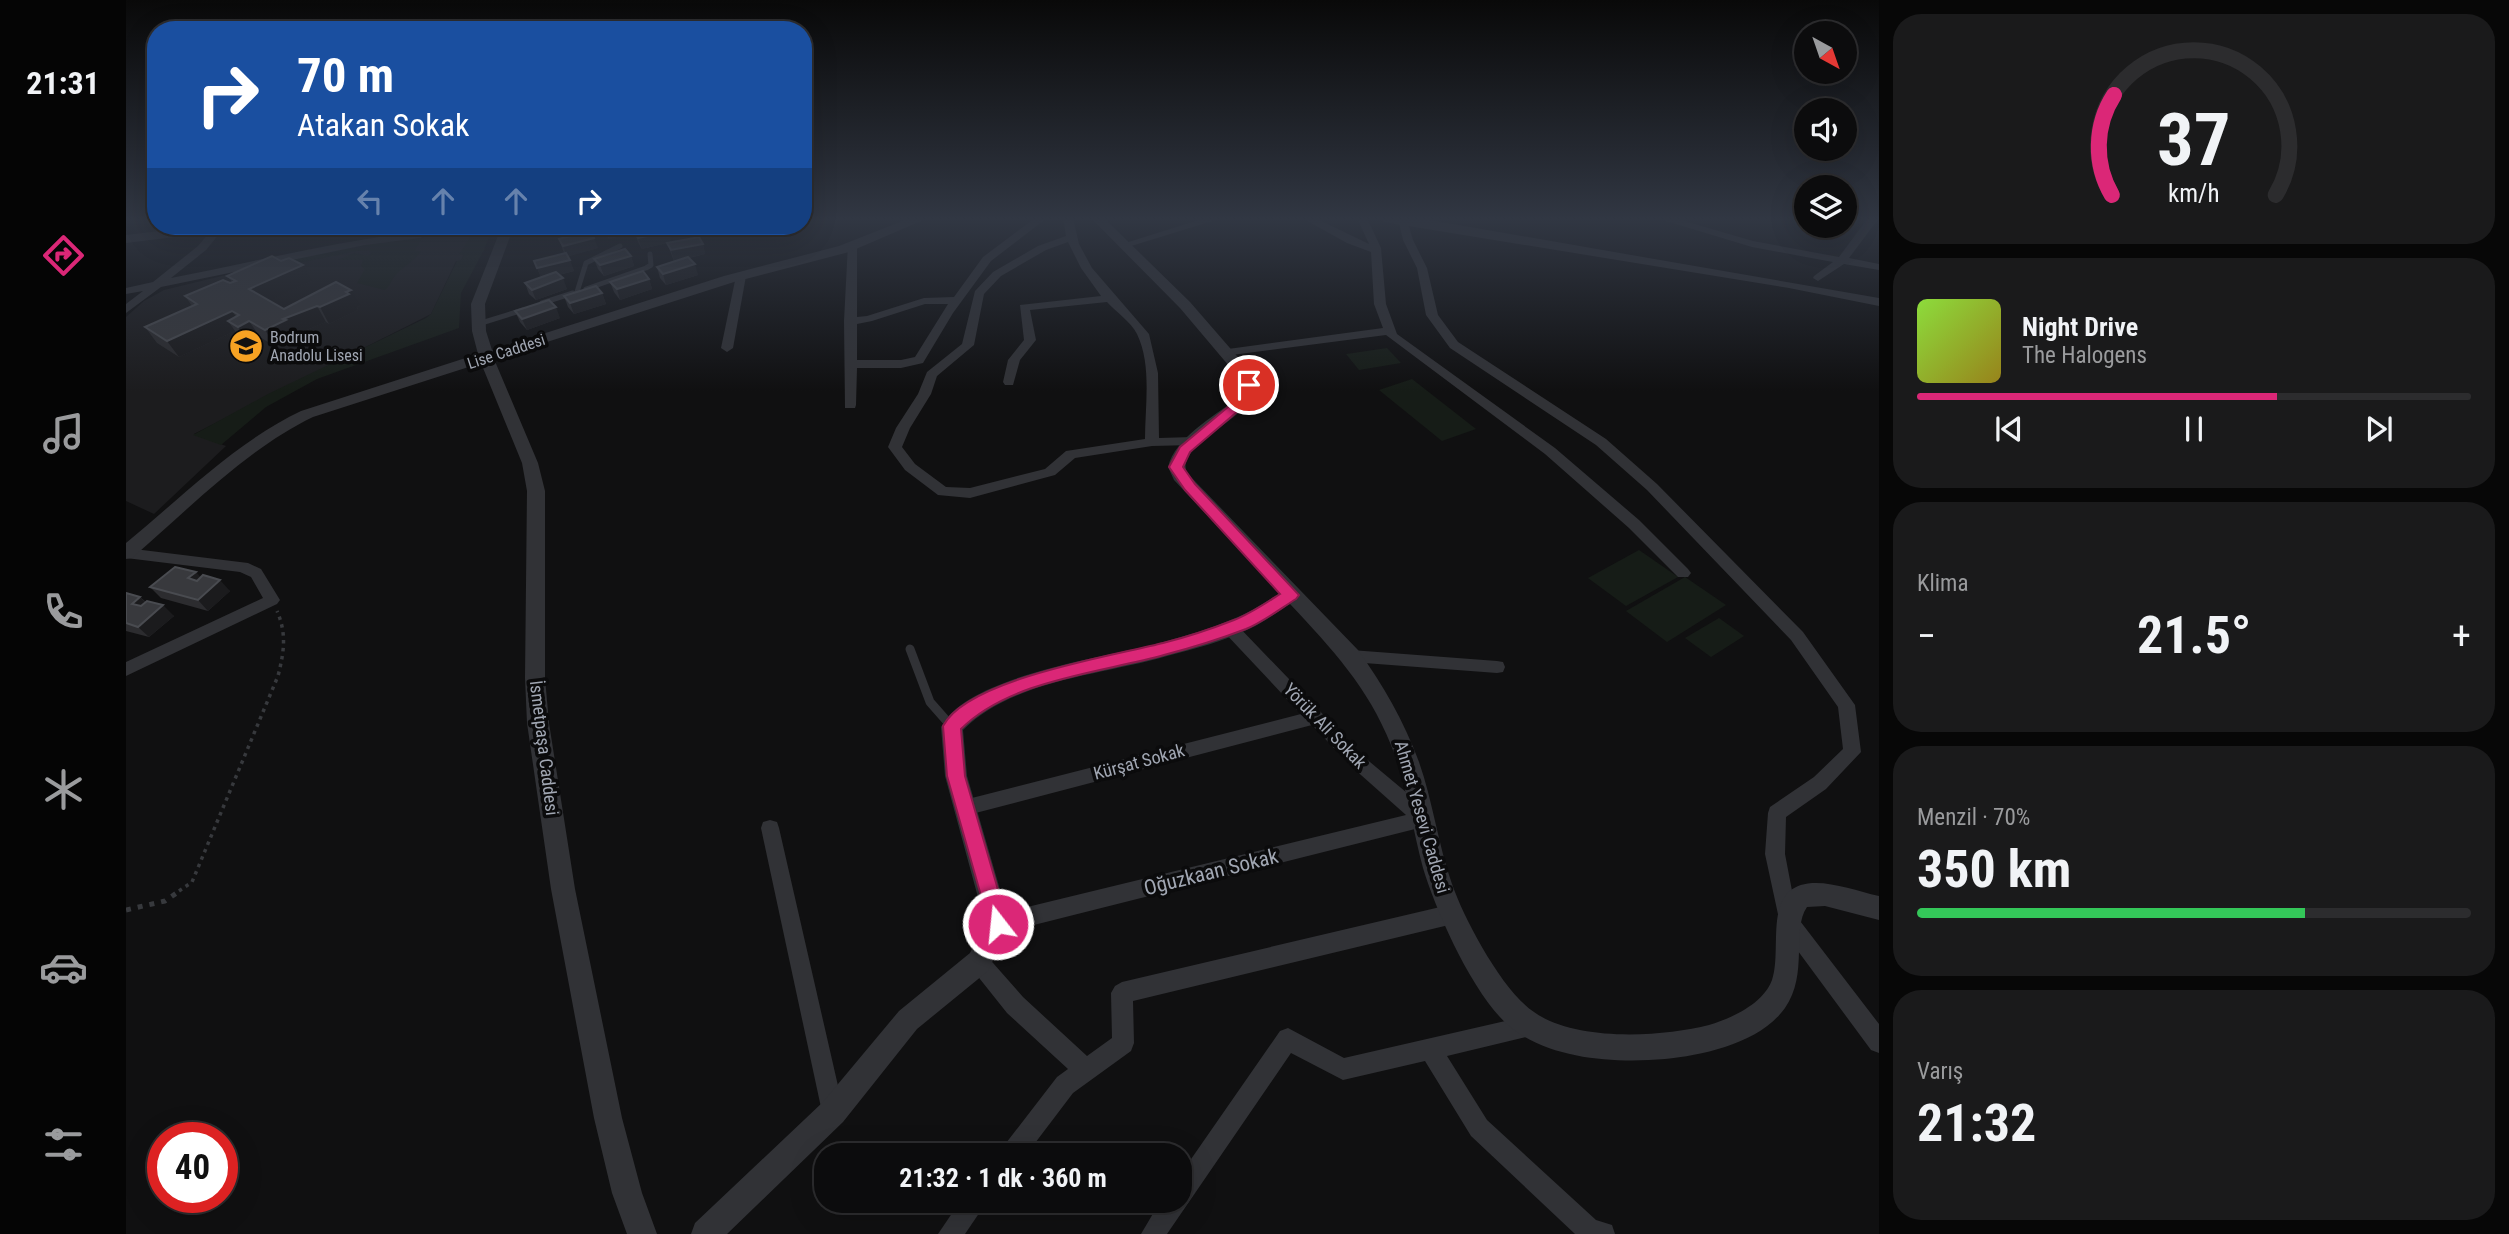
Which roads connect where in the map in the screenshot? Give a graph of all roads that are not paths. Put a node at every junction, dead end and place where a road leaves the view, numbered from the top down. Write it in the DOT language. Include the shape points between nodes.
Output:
graph roads {
  1 [pos="741,275"];
  2 [pos="168,276"];
  3 [pos="202,276"];
  4 [pos="489,276"];
  5 [pos="582,276"];
  6 [pos="630,276"];
  7 [pos="739,276"];
  8 [pos="851,276"];
  9 [pos="974,276"];
  10 [pos="995,276"];
  11 [pos="1092,276"];
  12 [pos="1153,276"];
  13 [pos="1378,276"];
  14 [pos="1424,276"];
  15 [pos="1741,276"];
  16 [pos="1801,276"];
  17 [pos="1821,276"];
  18 [pos="1818,278"];
  19 [pos="156,285"];
  20 [pos="1879,289"];
  21 [pos="126,291"];
  22 [pos="577,292"];
  23 [pos="1110,298"];
  24 [pos="957,300"];
  25 [pos="1879,302"];
  26 [pos="540,304"];
  27 [pos="528,308"];
  28 [pos="126,310"];
  29 [pos="850,321"];
  30 [pos="478,324"];
  31 [pos="1390,331"];
  32 [pos="727,348"];
  33 [pos="1228,353"];
  34 [pos="485,358"];
  35 [pos="850,365"];
  36 [pos="1009,382"];
  37 [pos="850,405"];
  38 [pos="1194,441"];
  39 [pos="1152,442"];
  40 [pos="126,553"];
  41 [pos="1684,573"];
  42 [pos="1291,595"];
  43 [pos="1230,628"];
  44 [pos="910,649"];
  45 [pos="1351,656"];
  46 [pos="1497,667"];
  47 [pos="126,669"];
  48 [pos="1315,717"];
  49 [pos="952,726"];
  50 [pos="964,807"];
  51 [pos="1424,819"];
  52 [pos="770,828"];
  53 [pos="1879,908"];
  54 [pos="1453,914"];
  55 [pos="1788,921"];
  56 [pos="998,924"];
  57 [pos="979,962"];
  58 [pos="1531,1026"];
  59 [pos="1879,1042"];
  60 [pos="1430,1049"];
  61 [pos="1086,1070"];
  62 [pos="833,1112"];
  63 [pos="1020,1143"];
  64 [pos="1192,1178"];
  65 [pos="966,1213"];
  66 [pos="1167,1213"];
  67 [pos="642,1234"];
  68 [pos="706,1234"];
  69 [pos="950,1234"];
  70 [pos="1153,1234"];
  71 [pos="1603,1234"];
  1 -- 32 [label="street"];
  2 -- 19 [label="street"];
  3 -- 19 [label="street"];
  4 -- 30 [label="street, İsmetpaşa Caddesi"];
  5 -- 22 [label="lane"];
  6 -- 22 [label="lane"];
  7 -- 34 [label="street, Lise Caddesi"];
  8 -- 29 [label="street"];
  9 -- 24 [label="street"];
  10 -- 39 [label="street" via="979,293 968,345 932,375 929,390 898,435 895,447 910,467 943,492 970,494 1050,472 1071,454"];
  11 -- 23 [label="street"];
  12 -- 33 [label="street, Ahmet Yesevi Caddesi"];
  13 -- 31 [label="street"];
  14 -- 55 [label="street" via="1432,315 1454,345 1601,442 1652,487 1797,636 1846,705 1852,752 1820,783 1777,813 1775,854"];
  15 -- 25 [label="street"];
  16 -- 18 [label="street"];
  17 -- 18 [label="street"];
  18 -- 20 [label="street"];
  19 -- 21 [label="street"];
  19 -- 28 [label="street"];
  22 -- 26 [label="lane"];
  23 -- 36 [label="street" via="1024,307 1030,340 1014,360"];
  23 -- 39 [label="street" via="1143,332 1150,357"];
  24 -- 29 [label="street" via="925,301"];
  24 -- 35 [label="street" via="919,360"];
  27 -- 30 [label="lane"];
  29 -- 35 [label="street"];
  30 -- 34 [label="street, İsmetpaşa Caddesi"];
  31 -- 33 [label="street"];
  31 -- 41 [label="street" via="1550,450"];
  33 -- 38 [label="street, Ahmet Yesevi Caddesi" via="1248,378 1247,394"];
  34 -- 40 [label="street, Lise Caddesi" via="290,421 252,447"];
  34 -- 67 [label="street, İsmetpaşa Caddesi" via="530,463 536,491 538,723 563,889 608,1118"];
  35 -- 37 [label="street"];
  38 -- 39 [label="street"];
  38 -- 42 [label="street, Ahmet Yesevi Caddesi" via="1178,459 1180,476"];
  40 -- 47 [label="street" via="243,567 256,573 272,600"];
  42 -- 43 [label="street"];
  42 -- 45 [label="street, Ahmet Yesevi Caddesi"];
  43 -- 48 [label="street, Yörük Ali Sokak"];
  43 -- 49 [label="street" via="1008,690 972,707"];
  44 -- 49 [label="lane" via="930,701"];
  45 -- 46 [label="street"];
  45 -- 51 [label="street, Ahmet Yesevi Caddesi" via="1402,744"];
  48 -- 50 [label="street, Kürşat Sokak"];
  48 -- 51 [label="street, Yörük Ali Sokak"];
  49 -- 50 [label="street"];
  50 -- 56 [label="street"];
  51 -- 54 [label="street, Ahmet Yesevi Caddesi"];
  51 -- 56 [label="street, Oğuzkaan Sokak"];
  52 -- 62 [label="street"];
  53 -- 55 [label="street" via="1812,893 1799,897 1790,908"];
  54 -- 58 [label="street, Ahmet Yesevi Caddesi" via="1501,997"];
  54 -- 61 [label="street" via="1122,993 1123,1043"];
  55 -- 58 [label="street, Ahmet Yesevi Caddesi" via="1786,980 1778,997 1761,1014 1735,1028 1693,1042 1640,1048 1597,1045"];
  55 -- 59 [label="street"];
  56 -- 57 [label="street"];
  57 -- 61 [label="street" via="1015,1005"];
  57 -- 62 [label="street" via="908,1020"];
  58 -- 60 [label="street"];
  60 -- 64 [label="street" via="1343,1069 1288,1039"];
  60 -- 71 [label="street" via="1479,1128 1589,1230"];
  61 -- 63 [label="street" via="1065,1085"];
  62 -- 68 [label="street"];
  65 -- 69 [label="street"];
  66 -- 70 [label="street"];
}
